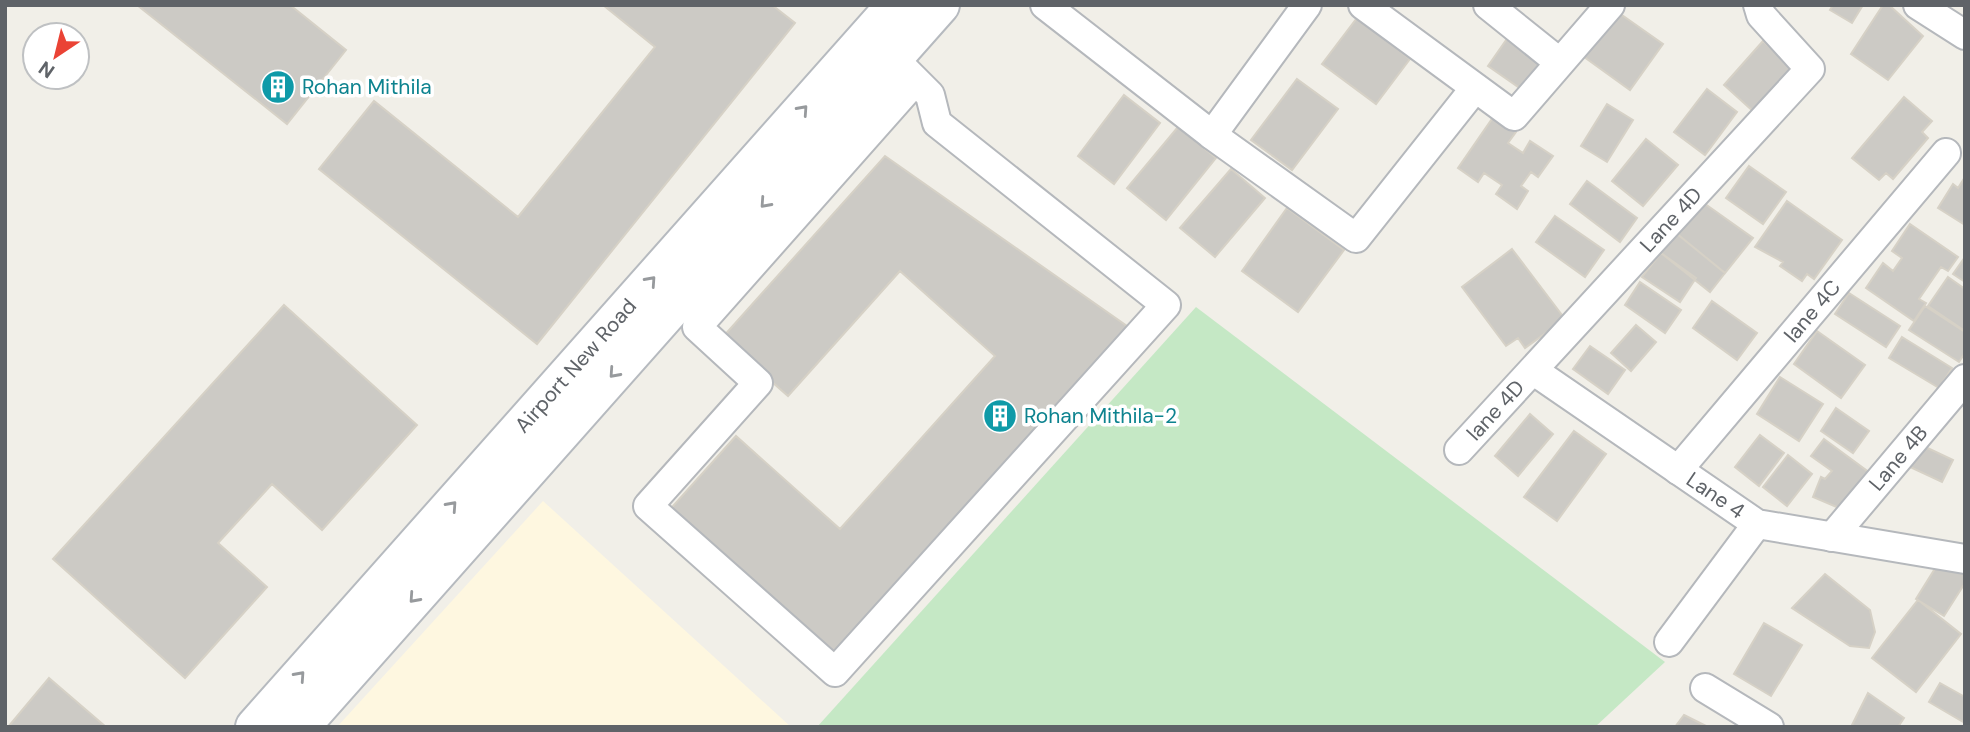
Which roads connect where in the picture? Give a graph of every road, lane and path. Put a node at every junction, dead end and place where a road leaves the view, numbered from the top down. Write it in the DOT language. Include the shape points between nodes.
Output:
graph roads {
  1 [pos="896,5"];
  2 [pos="940,5"];
  3 [pos="1045,5"];
  4 [pos="1307,5"];
  5 [pos="1363,5"];
  6 [pos="1488,5"];
  7 [pos="1611,5"];
  8 [pos="1762,9"];
  9 [pos="1934,10"];
  10 [pos="1965,35"];
  11 [pos="1559,62"];
  12 [pos="904,70"];
  13 [pos="1475,88"];
  14 [pos="1212,135"];
  15 [pos="1946,153"];
  16 [pos="1534,371"];
  17 [pos="1965,379"];
  18 [pos="1459,450"];
  19 [pos="1678,470"];
  20 [pos="1757,524"];
  21 [pos="1832,537"];
  22 [pos="1965,559"];
  23 [pos="1669,642"];
  24 [pos="1705,688"];
  25 [pos="255,727"];
  26 [pos="300,727"];
  27 [pos="1769,727"];
  25 -- 1 [label="main road, Airport New Road, one-way"];
  2 -- 12 [label="main road, Airport New Road"];
  3 -- 14 [label="street"];
  4 -- 14 [label="street"];
  5 -- 13 [label="street"];
  6 -- 11 [label="street"];
  7 -- 11 [label="street"];
  8 -- 16 [label="street, Lane 4D" via="1811,69"];
  9 -- 10 [label="street"];
  11 -- 13 [label="street" via="1514,116"];
  12 -- 12 [label="street" via="930,95 937,123 1166,305 835,672 648,506 758,383 697,327"];
  12 -- 26 [label="main road, Airport New Road, one-way"];
  13 -- 14 [label="street" via="1356,238"];
  15 -- 19 [label="street, lane 4C"];
  16 -- 18 [label="street, lane 4D"];
  16 -- 19 [label="street, Lane 4"];
  17 -- 21 [label="street, Lane 4B"];
  19 -- 20 [label="street, Lane 4"];
  20 -- 21 [label="street, Lane 4"];
  20 -- 23 [label="street"];
  21 -- 22 [label="street, Lane 4"];
  24 -- 27 [label="street"];
}
